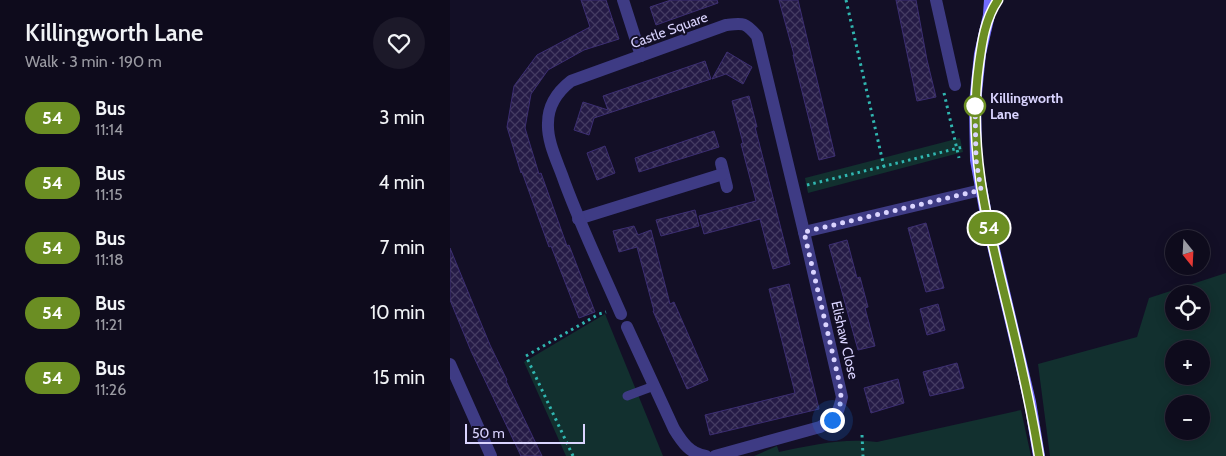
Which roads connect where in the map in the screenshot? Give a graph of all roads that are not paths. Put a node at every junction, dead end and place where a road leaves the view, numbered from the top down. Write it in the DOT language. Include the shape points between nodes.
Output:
graph roads {
  1 [pos="623,0"];
  2 [pos="936,0"];
  3 [pos="990,0"];
  4 [pos="998,0"];
  5 [pos="989,14"];
  6 [pos="641,56"];
  7 [pos="955,85"];
  8 [pos="724,175"];
  9 [pos="981,190"];
  10 [pos="795,194"];
  11 [pos="578,219"];
  12 [pos="804,232"];
  13 [pos="620,311"];
  14 [pos="627,327"];
  15 [pos="450,364"];
  16 [pos="654,386"];
  17 [pos="628,396"];
  18 [pos="491,456"];
  19 [pos="706,456"];
  20 [pos="715,456"];
  21 [pos="1039,456"];
  1 -- 6 [label="street"];
  2 -- 7 [label="street"];
  3 -- 5 [label="main road"];
  4 -- 5 [label="main road"];
  5 -- 9 [label="main road" via="975,103"];
  6 -- 10 [label="street, Castle Square" via="726,25 749,26 757,36"];
  6 -- 11 [label="street, Castle Square" via="571,81 559,90 551,106 548,124 553,150"];
  8 -- 11 [label="street"];
  9 -- 12 [label="street"];
  9 -- 21 [label="main road" via="1030,402"];
  10 -- 12 [label="street, Elishaw Close"];
  11 -- 13 [label="street, Castle Square"];
  12 -- 20 [label="street, Elishaw Close" via="840,385 839,410 832,420 820,427"];
  14 -- 16 [label="street"];
  15 -- 18 [label="street"];
  16 -- 17 [label="lane"];
  16 -- 19 [label="street" via="682,442"];
}
